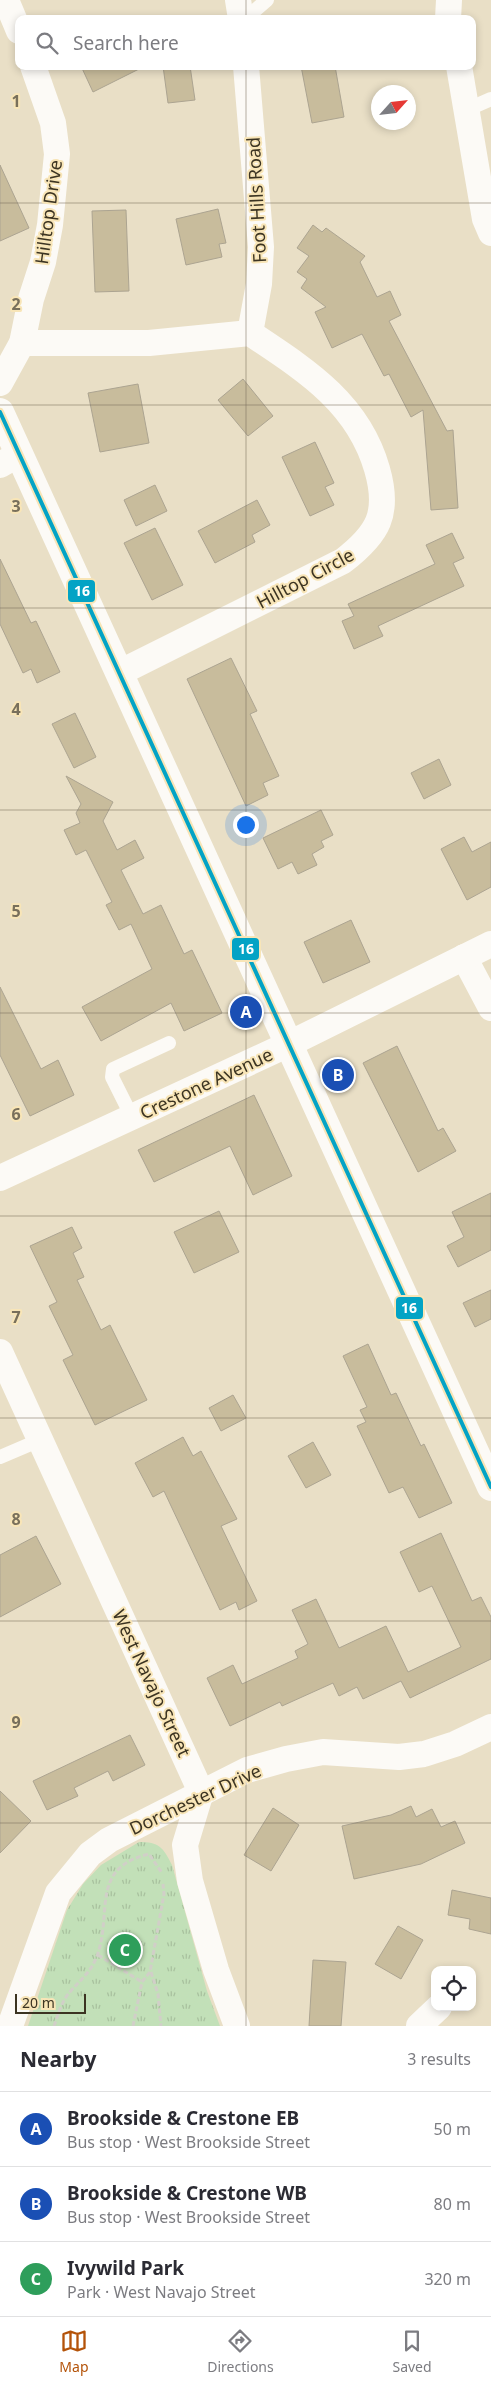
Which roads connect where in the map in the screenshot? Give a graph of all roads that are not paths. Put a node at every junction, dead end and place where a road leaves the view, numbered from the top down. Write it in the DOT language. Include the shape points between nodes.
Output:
graph roads {
  1 [pos="6,0"];
  2 [pos="238,0"];
  3 [pos="267,0"];
  4 [pos="449,0"];
  5 [pos="240,15"];
  6 [pos="250,15"];
  7 [pos="448,15"];
  8 [pos="15,21"];
  9 [pos="34,70"];
  10 [pos="246,70"];
  11 [pos="460,70"];
  12 [pos="491,100"];
  13 [pos="466,110"];
  14 [pos="491,233"];
  15 [pos="250,333"];
  16 [pos="22,343"];
  17 [pos="0,383"];
  18 [pos="0,412"];
  19 [pos="10,460"];
  20 [pos="119,673"];
  21 [pos="491,944"];
  22 [pos="464,957"];
  23 [pos="491,1008"];
  24 [pos="169,1043"];
  25 [pos="289,1044"];
  26 [pos="132,1117"];
  27 [pos="0,1178"];
  28 [pos="0,1352"];
  29 [pos="40,1440"];
  30 [pos="0,1457"];
  31 [pos="491,1487"];
  32 [pos="491,1728"];
  33 [pos="201,1792"];
  34 [pos="9,2009"];
  35 [pos="435,2011"];
  36 [pos="237,2026"];
  37 [pos="419,2026"];
  1 -- 8 [label="street"];
  2 -- 5 [label="street"];
  3 -- 6 [label="lane"];
  4 -- 7 [label="street"];
  9 -- 16 [label="street, Hilltop Drive" via="53,123 57,154 45,253 30,299"];
  10 -- 15 [label="street, Foot Hills Road" via="261,247 259,284"];
  11 -- 13 [label="street"];
  12 -- 13 [label="lane"];
  13 -- 14 [label="street" via="485,219"];
  15 -- 16 [label="street" via="149,344"];
  15 -- 20 [label="street, Hilltop Circle" via="316,380 343,404 358,424 372,453 381,483 382,508 376,529 362,547 343,562"];
  16 -- 17 [label="street, Hilltop Drive"];
  18 -- 19 [label="street"];
  19 -- 20 [label="street"];
  20 -- 25 [label="street"];
  21 -- 22 [label="street, Crestone Avenue"];
  22 -- 23 [label="street"];
  22 -- 25 [label="street, Crestone Avenue"];
  24 -- 26 [label="lane" via="113,1069 112,1077"];
  25 -- 26 [label="street, Crestone Avenue"];
  25 -- 31 [label="street"];
  26 -- 27 [label="street, Crestone Avenue"];
  28 -- 29 [label="street, West Navajo Street"];
  29 -- 30 [label="lane"];
  29 -- 33 [label="street, West Navajo Street"];
  32 -- 33 [label="street, Dorchester Drive" via="424,1754 399,1757 323,1752 286,1759 247,1770"];
  33 -- 34 [label="street, Dorchester Drive" via="108,1840 72,1874 58,1893"];
  33 -- 36 [label="street" via="185,1845 190,1881 216,1970"];
  35 -- 37 [label="street"];
}
